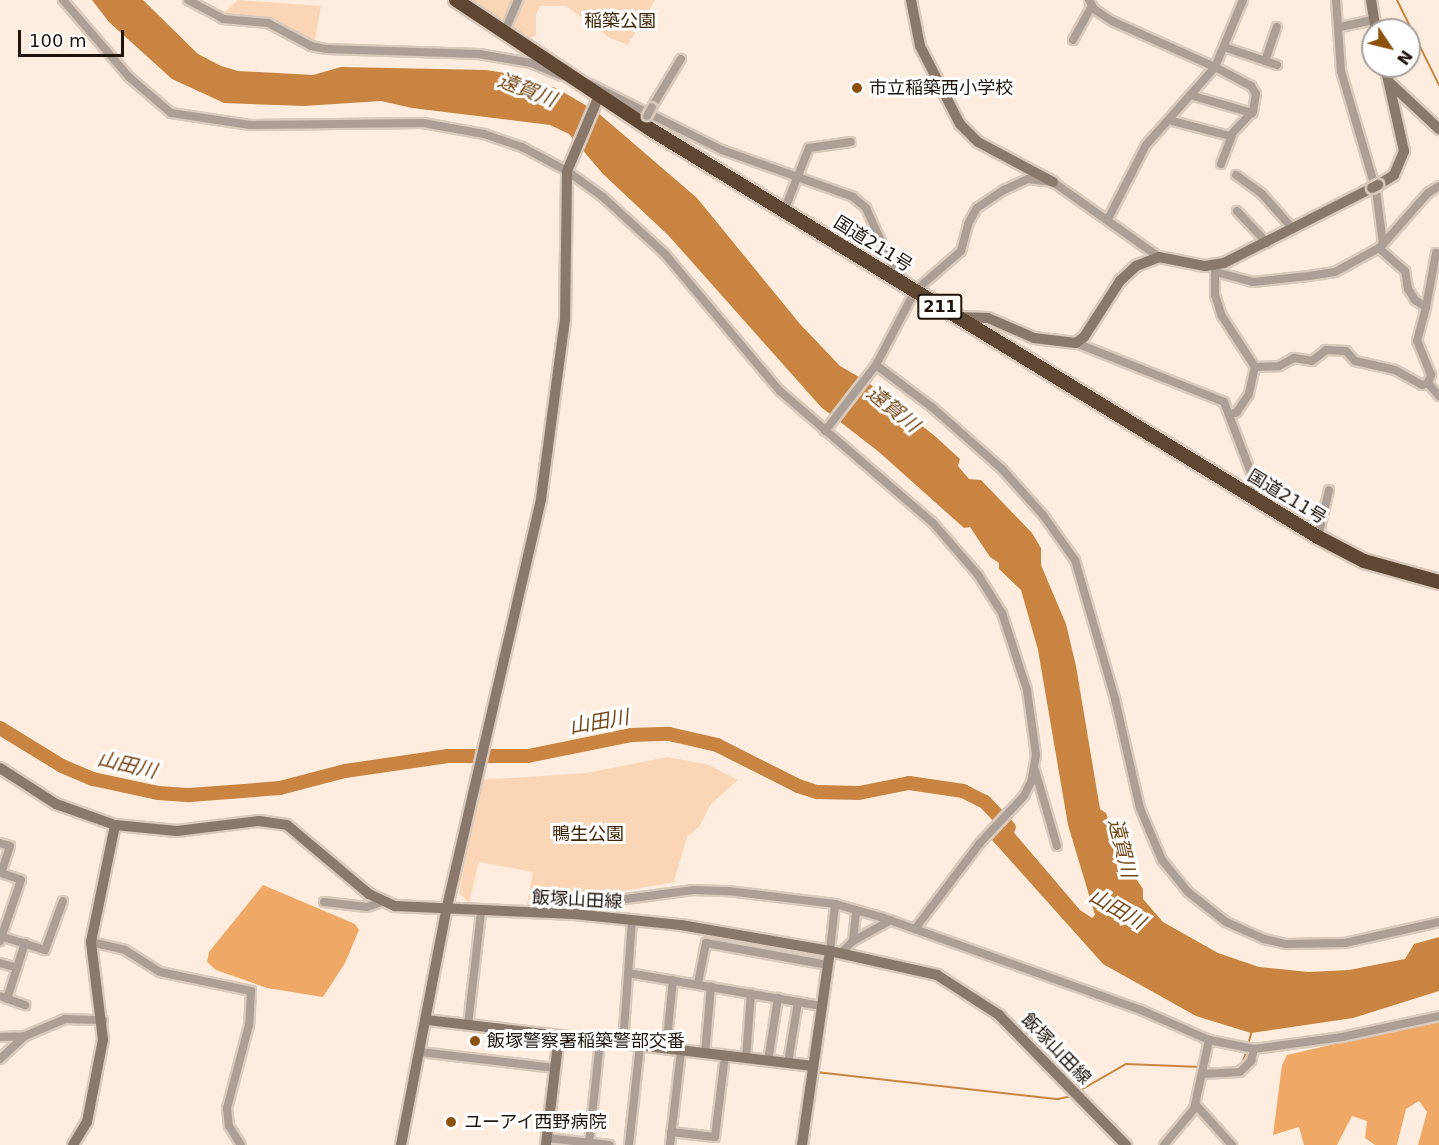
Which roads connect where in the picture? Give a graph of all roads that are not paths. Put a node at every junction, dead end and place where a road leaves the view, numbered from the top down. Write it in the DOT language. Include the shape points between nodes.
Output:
graph roads {
  1 [pos="63,0"];
  2 [pos="188,0"];
  3 [pos="456,0"];
  4 [pos="518,0"];
  5 [pos="911,0"];
  6 [pos="1243,0"];
  7 [pos="1336,0"];
  8 [pos="1371,0"];
  9 [pos="1090,3"];
  10 [pos="1374,18"];
  11 [pos="1361,26"];
  12 [pos="1277,27"];
  13 [pos="1340,27"];
  14 [pos="504,33"];
  15 [pos="1072,40"];
  16 [pos="1224,48"];
  17 [pos="681,59"];
  18 [pos="1265,61"];
  19 [pos="1276,65"];
  20 [pos="1215,67"];
  21 [pos="1389,78"];
  22 [pos="577,82"];
  23 [pos="1391,84"];
  24 [pos="1190,95"];
  25 [pos="597,98"];
  26 [pos="1252,113"];
  27 [pos="645,119"];
  28 [pos="1168,120"];
  29 [pos="1439,129"];
  30 [pos="1232,135"];
  31 [pos="851,142"];
  32 [pos="1221,164"];
  33 [pos="567,171"];
  34 [pos="1236,175"];
  35 [pos="798,177"];
  36 [pos="1053,182"];
  37 [pos="1439,186"];
  38 [pos="784,211"];
  39 [pos="1237,211"];
  40 [pos="1108,219"];
  41 [pos="1293,230"];
  42 [pos="1267,243"];
  43 [pos="1381,246"];
  44 [pos="1436,253"];
  45 [pos="1159,257"];
  46 [pos="1215,269"];
  47 [pos="912,290"];
  48 [pos="1425,307"];
  49 [pos="957,317"];
  50 [pos="1076,343"];
  51 [pos="875,366"];
  52 [pos="1255,367"];
  53 [pos="1428,383"];
  54 [pos="1439,396"];
  55 [pos="1230,415"];
  56 [pos="826,430"];
  57 [pos="1329,490"];
  58 [pos="1255,499"];
  59 [pos="1318,537"];
  60 [pos="1439,582"];
  61 [pos="0,768"];
  62 [pos="1035,770"];
  63 [pos="115,825"];
  64 [pos="0,843"];
  65 [pos="1057,846"];
  66 [pos="63,901"];
  67 [pos="324,902"];
  68 [pos="382,902"];
  69 [pos="835,904"];
  70 [pos="856,910"];
  71 [pos="446,911"];
  72 [pos="481,912"];
  73 [pos="574,914"];
  74 [pos="632,920"];
  75 [pos="891,920"];
  76 [pos="1439,922"];
  77 [pos="915,929"];
  78 [pos="1,937"];
  79 [pos="853,941"];
  80 [pos="91,942"];
  81 [pos="25,943"];
  82 [pos="836,952"];
  83 [pos="0,963"];
  84 [pos="828,965"];
  85 [pos="17,968"];
  86 [pos="628,973"];
  87 [pos="673,980"];
  88 [pos="698,983"];
  89 [pos="711,986"];
  90 [pos="751,993"];
  91 [pos="3,998"];
  92 [pos="778,998"];
  93 [pos="798,1002"];
  94 [pos="25,1005"];
  95 [pos="821,1006"];
  96 [pos="1439,1016"];
  97 [pos="103,1020"];
  98 [pos="427,1020"];
  99 [pos="468,1025"];
  100 [pos="25,1036"];
  101 [pos="559,1036"];
  102 [pos="0,1037"];
  103 [pos="1209,1040"];
  104 [pos="600,1041"];
  105 [pos="623,1043"];
  106 [pos="640,1046"];
  107 [pos="666,1049"];
  108 [pos="1254,1049"];
  109 [pos="681,1051"];
  110 [pos="420,1052"];
  111 [pos="705,1054"];
  112 [pos="725,1056"];
  113 [pos="746,1058"];
  114 [pos="0,1059"];
  115 [pos="768,1061"];
  116 [pos="788,1063"];
  117 [pos="812,1066"];
  118 [pos="555,1068"];
  119 [pos="1203,1070"];
  120 [pos="1196,1105"];
  121 [pos="671,1132"];
  122 [pos="546,1141"];
  123 [pos="589,1143"];
  124 [pos="73,1145"];
  125 [pos="241,1145"];
  126 [pos="401,1145"];
  127 [pos="610,1145"];
  128 [pos="628,1145"];
  129 [pos="670,1145"];
  130 [pos="802,1145"];
  131 [pos="1126,1145"];
  132 [pos="1164,1145"];
  133 [pos="1232,1145"];
  1 -- 33 [label="street" via="129,77 171,113 238,125 423,123 484,134 522,147"];
  2 -- 22 [label="street" via="224,19 268,23 311,46 327,50 479,54 531,63"];
  3 -- 14 [label="highway, 国道211号 / 211"];
  4 -- 14 [label="street"];
  5 -- 36 [label="street" via="920,46 960,124 978,142"];
  6 -- 16 [label="street"];
  7 -- 13 [label="street"];
  8 -- 10 [label="street"];
  9 -- 15 [label="street"];
  9 -- 20 [label="street" via="1144,38"];
  11 -- 13 [label="street"];
  12 -- 18 [label="street"];
  13 -- 43 [label="street" via="1341,71 1376,190"];
  14 -- 22 [label="highway, 国道211号 / 211"];
  16 -- 18 [label="street"];
  16 -- 20 [label="street"];
  17 -- 27 [label="street, bridge"];
  18 -- 19 [label="street"];
  20 -- 24 [label="street"];
  20 -- 26 [label="street" via="1255,90 1257,100"];
  21 -- 23 [label="street"];
  22 -- 25 [label="highway, 国道211号 / 211"];
  22 -- 35 [label="street" via="599,87 722,150"];
  23 -- 29 [label="street"];
  23 -- 41 [label="street" via="1404,151 1394,175"];
  24 -- 26 [label="street"];
  24 -- 28 [label="street"];
  25 -- 27 [label="highway, 国道211号 / 211"];
  25 -- 33 [label="street"];
  26 -- 30 [label="street"];
  27 -- 38 [label="highway, 国道211号 / 211"];
  28 -- 30 [label="street"];
  28 -- 40 [label="street" via="1138,158"];
  30 -- 32 [label="street"];
  31 -- 35 [label="street" via="808,148"];
  33 -- 56 [label="street" via="643,232 780,391"];
  33 -- 71 [label="street" via="565,319 541,499"];
  34 -- 41 [label="street" via="1262,194"];
  35 -- 38 [label="street"];
  35 -- 47 [label="street" via="845,192 866,208 889,258"];
  36 -- 40 [label="street"];
  36 -- 47 [label="street" via="1028,179 977,208 961,251"];
  37 -- 43 [label="street" via="1428,193"];
  38 -- 47 [label="highway, 国道211号 / 211"];
  39 -- 42 [label="street"];
  40 -- 45 [label="street"];
  41 -- 42 [label="street"];
  42 -- 46 [label="street"];
  43 -- 46 [label="street" via="1335,272 1309,276 1253,282"];
  43 -- 48 [label="street" via="1405,271 1408,289"];
  44 -- 48 [label="street"];
  45 -- 46 [label="street"];
  45 -- 50 [label="street" via="1128,272 1084,338"];
  46 -- 52 [label="street" via="1215,295 1221,316"];
  47 -- 49 [label="highway, 国道211号 / 211"];
  47 -- 51 [label="street"];
  48 -- 53 [label="street" via="1417,341 1430,370"];
  49 -- 50 [label="street" via="988,318 1034,338"];
  49 -- 58 [label="highway, 国道211号 / 211"];
  50 -- 55 [label="street" via="1218,398"];
  51 -- 56 [label="street"];
  51 -- 76 [label="street" via="1002,469 1043,514 1075,561 1115,699 1140,808 1162,860 1188,892 1226,922 1286,944 1345,944"];
  52 -- 53 [label="street" via="1280,366 1294,358 1312,361 1326,350 1346,351 1360,363 1395,370 1422,385"];
  52 -- 55 [label="street" via="1249,394 1237,412"];
  53 -- 54 [label="street"];
  55 -- 58 [label="street" via="1253,478"];
  56 -- 62 [label="street" via="933,523 978,575 1002,613 1027,690"];
  57 -- 59 [label="street"];
  58 -- 59 [label="highway, 国道211号 / 211"];
  59 -- 60 [label="highway, 国道211号 / 211" via="1364,561"];
  61 -- 63 [label="street" via="56,804"];
  62 -- 65 [label="street"];
  62 -- 77 [label="street" via="1024,796 980,843"];
  63 -- 68 [label="street" via="204,830 274,820 305,837"];
  63 -- 80 [label="street"];
  64 -- 78 [label="street" via="10,846 1,873 21,880"];
  66 -- 81 [label="street" via="45,950"];
  67 -- 68 [label="street" via="366,907"];
  68 -- 71 [label="street, 飯塚山田線"];
  69 -- 70 [label="street"];
  69 -- 73 [label="street" via="693,890 603,902"];
  69 -- 82 [label="street"];
  70 -- 75 [label="street"];
  70 -- 79 [label="street"];
  71 -- 72 [label="street, 飯塚山田線"];
  71 -- 98 [label="street"];
  72 -- 73 [label="street, 飯塚山田線"];
  72 -- 99 [label="street"];
  73 -- 74 [label="street, 飯塚山田線"];
  74 -- 82 [label="street, 飯塚山田線"];
  74 -- 86 [label="street"];
  75 -- 77 [label="street"];
  75 -- 79 [label="street"];
  77 -- 103 [label="street" via="1141,1010"];
  78 -- 81 [label="street"];
  79 -- 82 [label="street"];
  80 -- 97 [label="street"];
  80 -- 125 [label="street" via="125,950 160,972 251,991 254,1002 227,1107 229,1126"];
  81 -- 85 [label="street"];
  82 -- 84 [label="street"];
  82 -- 131 [label="street, 飯塚山田線" via="937,975 971,994 999,1015"];
  83 -- 85 [label="street"];
  84 -- 88 [label="street" via="706,943"];
  84 -- 95 [label="street"];
  85 -- 91 [label="street"];
  86 -- 87 [label="street"];
  86 -- 105 [label="street"];
  87 -- 88 [label="street"];
  87 -- 107 [label="street"];
  88 -- 89 [label="street"];
  89 -- 90 [label="street"];
  89 -- 111 [label="street"];
  90 -- 92 [label="street"];
  90 -- 113 [label="street"];
  91 -- 94 [label="street"];
  92 -- 93 [label="street"];
  92 -- 115 [label="street"];
  93 -- 95 [label="street"];
  93 -- 116 [label="street"];
  95 -- 117 [label="street"];
  96 -- 108 [label="street" via="1342,1037"];
  97 -- 100 [label="street" via="65,1019"];
  97 -- 124 [label="street" via="87,1122"];
  98 -- 99 [label="street"];
  98 -- 110 [label="street"];
  99 -- 101 [label="street"];
  100 -- 102 [label="street"];
  100 -- 114 [label="street"];
  101 -- 104 [label="street"];
  101 -- 118 [label="street"];
  103 -- 108 [label="street"];
  103 -- 119 [label="street"];
  104 -- 105 [label="street"];
  104 -- 123 [label="street"];
  105 -- 106 [label="street"];
  106 -- 107 [label="street"];
  106 -- 128 [label="street"];
  107 -- 109 [label="street"];
  108 -- 119 [label="street" via="1249,1065 1240,1072"];
  109 -- 111 [label="street"];
  109 -- 121 [label="street"];
  110 -- 118 [label="street"];
  110 -- 126 [label="street"];
  111 -- 112 [label="street"];
  112 -- 113 [label="street"];
  112 -- 121 [label="street" via="715,1137"];
  113 -- 115 [label="street"];
  115 -- 116 [label="street"];
  116 -- 117 [label="street"];
  117 -- 130 [label="street"];
  118 -- 122 [label="street"];
  119 -- 120 [label="street"];
  120 -- 132 [label="street"];
  120 -- 133 [label="street"];
  121 -- 129 [label="street"];
  122 -- 123 [label="street"];
  123 -- 127 [label="street"];
}
